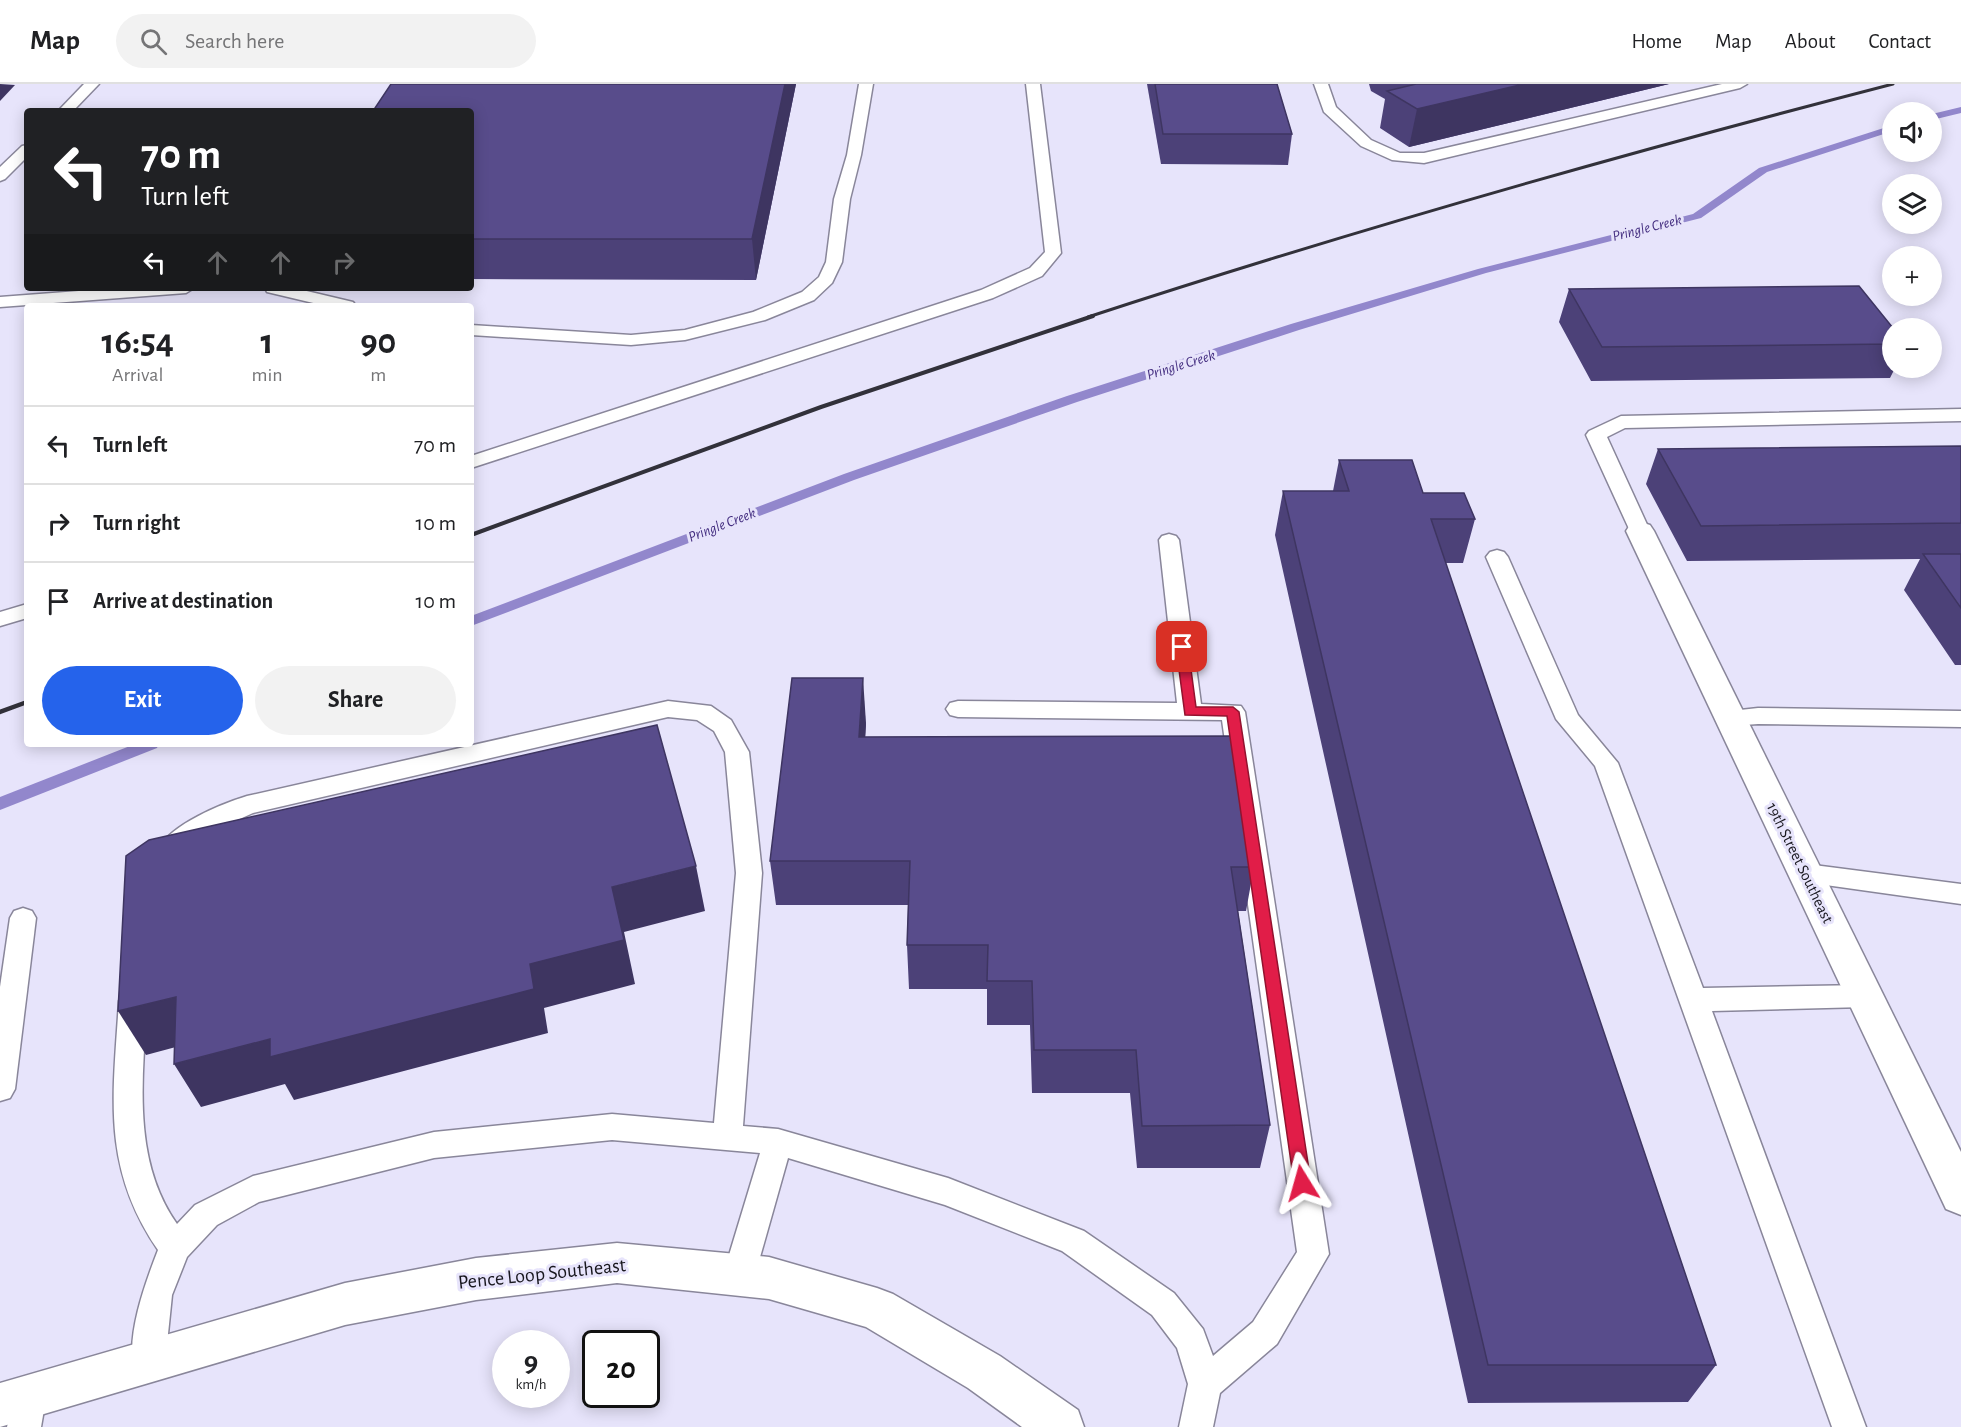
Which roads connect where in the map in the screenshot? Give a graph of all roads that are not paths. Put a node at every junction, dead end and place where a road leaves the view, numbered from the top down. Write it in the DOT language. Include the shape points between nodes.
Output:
graph roads {
  1 [pos="92,84"];
  2 [pos="866,84"];
  3 [pos="1033,84"];
  4 [pos="1321,84"];
  5 [pos="1740,84"];
  6 [pos="68,108"];
  7 [pos="24,152"];
  8 [pos="0,176"];
  9 [pos="146,291"];
  10 [pos="285,291"];
  11 [pos="0,302"];
  12 [pos="335,303"];
  13 [pos="474,330"];
  14 [pos="1961,415"];
  15 [pos="474,461"];
  16 [pos="1640,531"];
  17 [pos="1169,540"];
  18 [pos="1497,557"];
  19 [pos="24,612"];
  20 [pos="0,619"];
  21 [pos="958,709"];
  22 [pos="1190,711"];
  23 [pos="1730,718"];
  24 [pos="1961,719"];
  25 [pos="156,870"];
  26 [pos="1806,874"];
  27 [pos="1961,894"];
  28 [pos="23,918"];
  29 [pos="135,980"];
  30 [pos="1865,996"];
  31 [pos="1694,1000"];
  32 [pos="0,1089"];
  33 [pos="727,1138"];
  34 [pos="778,1142"];
  35 [pos="1961,1196"];
  36 [pos="175,1248"];
  37 [pos="739,1275"];
  38 [pos="147,1363"];
  39 [pos="1205,1384"];
  40 [pos="18,1410"];
  41 [pos="1061,1427"];
  42 [pos="1196,1427"];
  43 [pos="1848,1427"];
  1 -- 6 [label="lane"];
  2 -- 13 [label="lane" via="842,199 834,262 826,279 808,296 759,316 685,335 631,340"];
  3 -- 15 [label="lane" via="1053,253 1036,272 987,294"];
  4 -- 5 [label="lane" via="1329,108 1366,143 1397,157 1424,158"];
  7 -- 8 [label="lane"];
  9 -- 11 [label="lane"];
  10 -- 12 [label="lane"];
  14 -- 16 [label="lane" via="1621,422 1596,435"];
  16 -- 23 [label="street, 19th Street Southeast"];
  17 -- 22 [label="lane"];
  18 -- 31 [label="lane" via="1568,719 1606,763"];
  19 -- 20 [label="lane"];
  21 -- 22 [label="lane"];
  22 -- 39 [label="lane" via="1233,712 1313,1254 1265,1332"];
  23 -- 24 [label="lane"];
  23 -- 26 [label="street, 19th Street Southeast"];
  25 -- 33 [label="lane" via="173,846 204,824 247,805 668,709 703,712 723,726 737,752 748,873"];
  26 -- 27 [label="lane"];
  26 -- 30 [label="street, 19th Street Southeast"];
  28 -- 32 [label="lane"];
  29 -- 36 [label="lane" via="127,1105 132,1159 149,1209"];
  30 -- 31 [label="lane"];
  30 -- 35 [label="street, 19th Street Southeast"];
  31 -- 43 [label="lane"];
  33 -- 34 [label="lane"];
  33 -- 36 [label="lane" via="612,1127 434,1145 253,1190 206,1215"];
  34 -- 37 [label="lane"];
  34 -- 39 [label="lane" via="948,1192 1073,1241 1163,1304 1191,1340"];
  36 -- 38 [label="lane" via="156,1296"];
  37 -- 38 [label="street, Pence Loop Southeast" via="617,1263 476,1279 345,1304"];
  37 -- 41 [label="street, Pence Loop Southeast" via="769,1278 877,1309 984,1372"];
  38 -- 40 [label="street, Pence Loop Southeast"];
  39 -- 42 [label="lane"];
}
